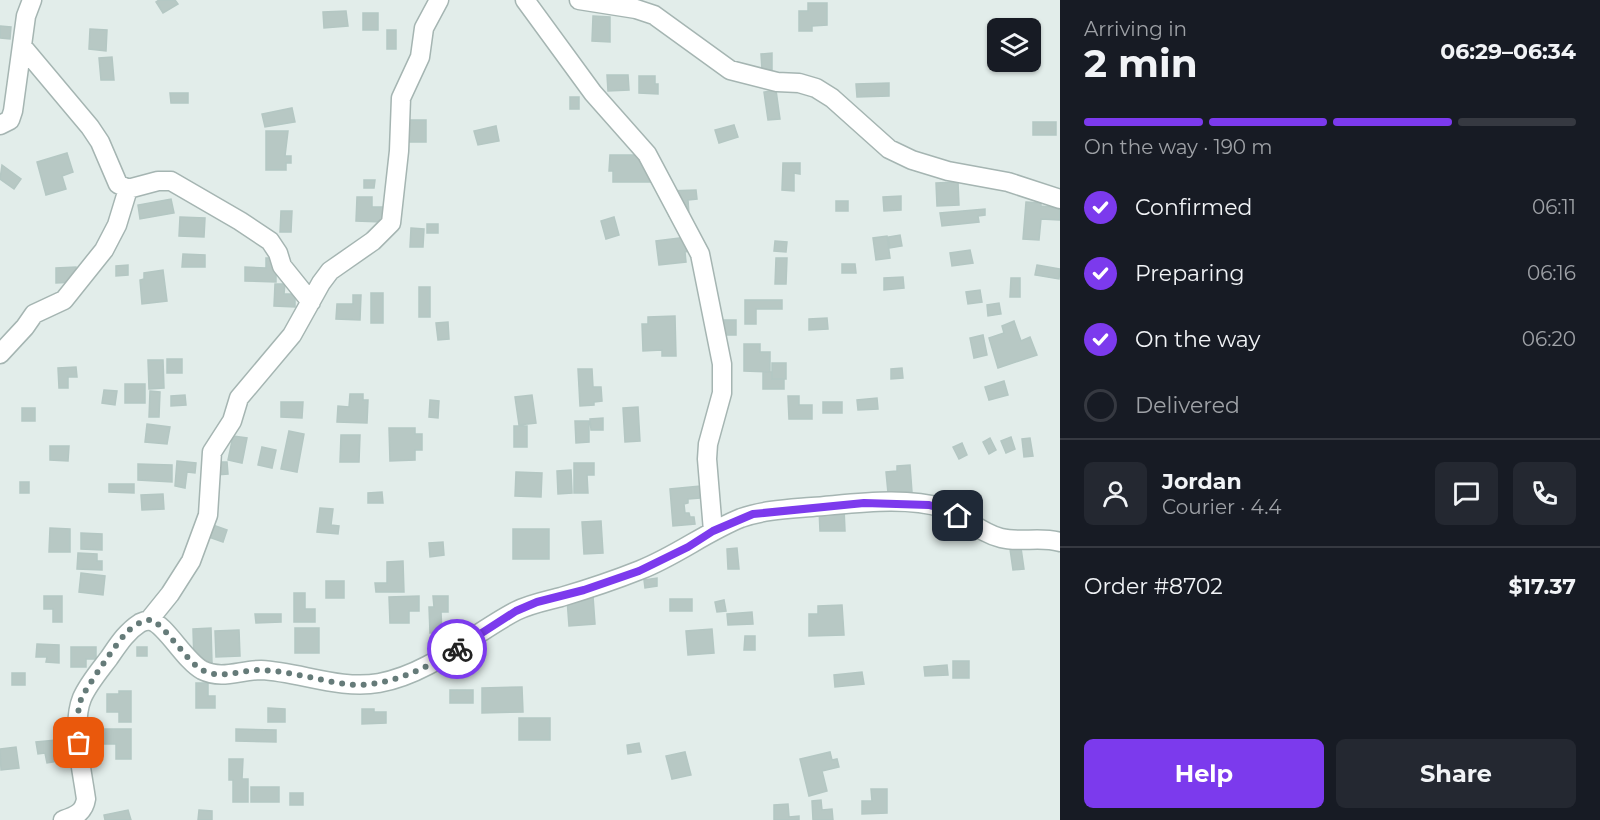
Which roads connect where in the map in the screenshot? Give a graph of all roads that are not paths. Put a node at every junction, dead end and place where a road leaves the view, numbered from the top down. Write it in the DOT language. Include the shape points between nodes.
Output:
graph roads {
  1 [pos="32,0"];
  2 [pos="439,0"];
  3 [pos="525,0"];
  4 [pos="579,0"];
  5 [pos="631,4"];
  6 [pos="22,46"];
  7 [pos="0,125"];
  8 [pos="128,189"];
  9 [pos="1060,199"];
  10 [pos="311,302"];
  11 [pos="0,354"];
  12 [pos="713,531"];
  13 [pos="1060,542"];
  14 [pos="149,620"];
  15 [pos="63,820"];
  1 -- 6 [label="street"];
  2 -- 10 [label="street" via="424,28 417,65 401,98 391,223 373,241 330,271"];
  3 -- 12 [label="street" via="593,93 647,154 700,254 722,364 722,393 707,459"];
  4 -- 5 [label="street"];
  5 -- 9 [label="street" via="663,20 730,70 816,88 889,149 912,160 1008,182"];
  6 -- 7 [label="street" via="13,111 10,120"];
  6 -- 8 [label="street" via="90,127 118,184"];
  8 -- 10 [label="street" via="171,181 249,226 270,241 282,266"];
  8 -- 11 [label="street" via="105,250 64,300 33,314"];
  10 -- 14 [label="street" via="290,338 239,398 232,421 212,452 208,515 191,561"];
  12 -- 13 [label="street" via="771,512 906,503 947,510 997,538"];
  12 -- 14 [label="street" via="639,571 516,611 447,656 380,683 348,684 256,670 214,675 188,660 158,624"];
  14 -- 15 [label="street" via="127,633 82,698 78,719 86,799 76,816"];
}
